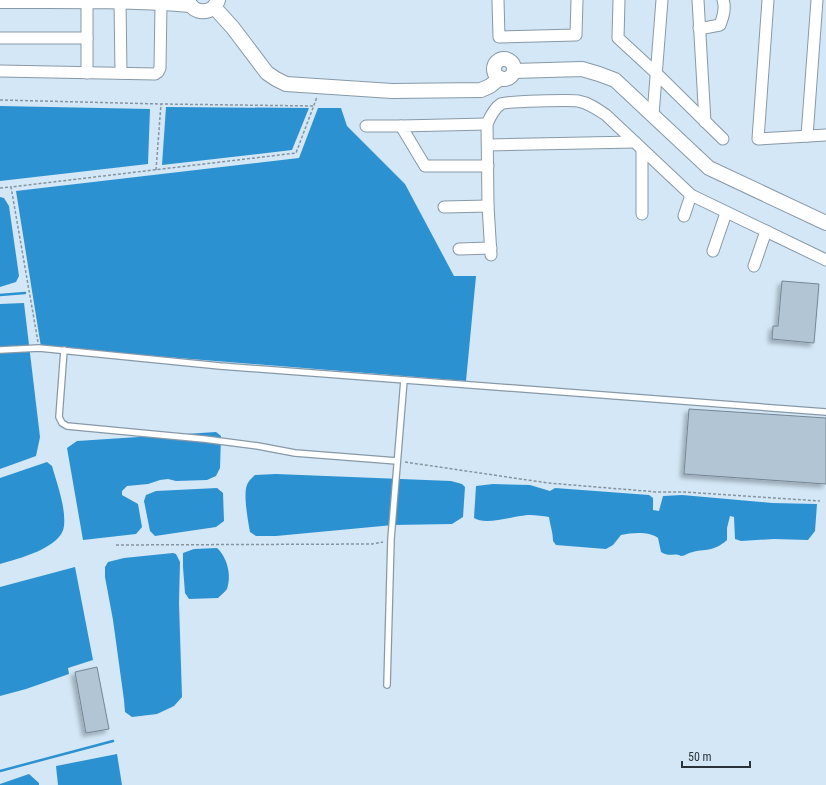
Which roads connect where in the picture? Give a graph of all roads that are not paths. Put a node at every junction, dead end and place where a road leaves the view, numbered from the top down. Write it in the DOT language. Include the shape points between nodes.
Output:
graph roads {
  1 [pos="498,0"];
  2 [pos="577,0"];
  3 [pos="619,0"];
  4 [pos="662,0"];
  5 [pos="698,0"];
  6 [pos="723,0"];
  7 [pos="768,0"];
  8 [pos="817,0"];
  9 [pos="0,1"];
  10 [pos="87,1"];
  11 [pos="120,2"];
  12 [pos="165,2"];
  13 [pos="189,3"];
  14 [pos="216,4"];
  15 [pos="699,28"];
  16 [pos="0,38"];
  17 [pos="87,38"];
  18 [pos="0,71"];
  19 [pos="86,73"];
  20 [pos="120,73"];
  21 [pos="656,73"];
  22 [pos="653,115"];
  23 [pos="705,122"];
  24 [pos="487,124"];
  25 [pos="366,126"];
  26 [pos="401,126"];
  27 [pos="826,135"];
  28 [pos="807,136"];
  29 [pos="722,140"];
  30 [pos="488,145"];
  31 [pos="638,146"];
  32 [pos="488,166"];
  33 [pos="691,195"];
  34 [pos="488,206"];
  35 [pos="444,207"];
  36 [pos="726,213"];
  37 [pos="642,214"];
  38 [pos="684,216"];
  39 [pos="826,223"];
  40 [pos="766,231"];
  41 [pos="459,249"];
  42 [pos="713,251"];
  43 [pos="826,260"];
  44 [pos="754,266"];
  45 [pos="0,350"];
  46 [pos="64,350"];
  47 [pos="404,380"];
  48 [pos="826,412"];
  49 [pos="397,460"];
  50 [pos="387,685"];
  1 -- 2 [label="street" via="499,37 576,35"];
  3 -- 21 [label="street" via="618,38"];
  4 -- 21 [label="street"];
  5 -- 15 [label="street"];
  6 -- 15 [label="street" via="724,17 720,25"];
  7 -- 28 [label="street" via="758,139"];
  8 -- 28 [label="street"];
  9 -- 10 [label="street"];
  10 -- 11 [label="street"];
  10 -- 17 [label="street"];
  11 -- 12 [label="street"];
  11 -- 20 [label="street"];
  12 -- 13 [label="street"];
  12 -- 20 [label="street" via="158,72"];
  13 -- 14 [label="street" via="200,11 210,10"];
  14 -- 22 [label="street" via="266,73 286,84 392,91 481,90 500,78 507,79 514,70 582,69 615,80"];
  15 -- 23 [label="street"];
  16 -- 17 [label="street"];
  17 -- 19 [label="street"];
  18 -- 19 [label="street"];
  19 -- 20 [label="street"];
  21 -- 22 [label="street"];
  21 -- 23 [label="street"];
  22 -- 39 [label="street" via="709,168"];
  23 -- 29 [label="street"];
  24 -- 26 [label="street"];
  24 -- 30 [label="street"];
  24 -- 31 [label="street" via="501,104 578,101 593,106 606,115"];
  25 -- 26 [label="street"];
  26 -- 32 [label="street" via="425,166"];
  27 -- 28 [label="street"];
  30 -- 31 [label="street"];
  30 -- 32 [label="street"];
  31 -- 33 [label="street"];
  31 -- 37 [label="street"];
  32 -- 34 [label="street"];
  33 -- 36 [label="street"];
  33 -- 38 [label="street"];
  34 -- 35 [label="street"];
  34 -- 41 [label="street" via="491,252"];
  36 -- 40 [label="street"];
  36 -- 42 [label="street"];
  40 -- 43 [label="street"];
  40 -- 44 [label="street"];
  45 -- 46 [label="lane"];
  46 -- 47 [label="lane" via="220,366"];
  46 -- 49 [label="lane" via="59,417 67,426 204,439 295,453"];
  47 -- 48 [label="lane"];
  47 -- 49 [label="lane"];
  49 -- 50 [label="lane" via="391,539"];
}
